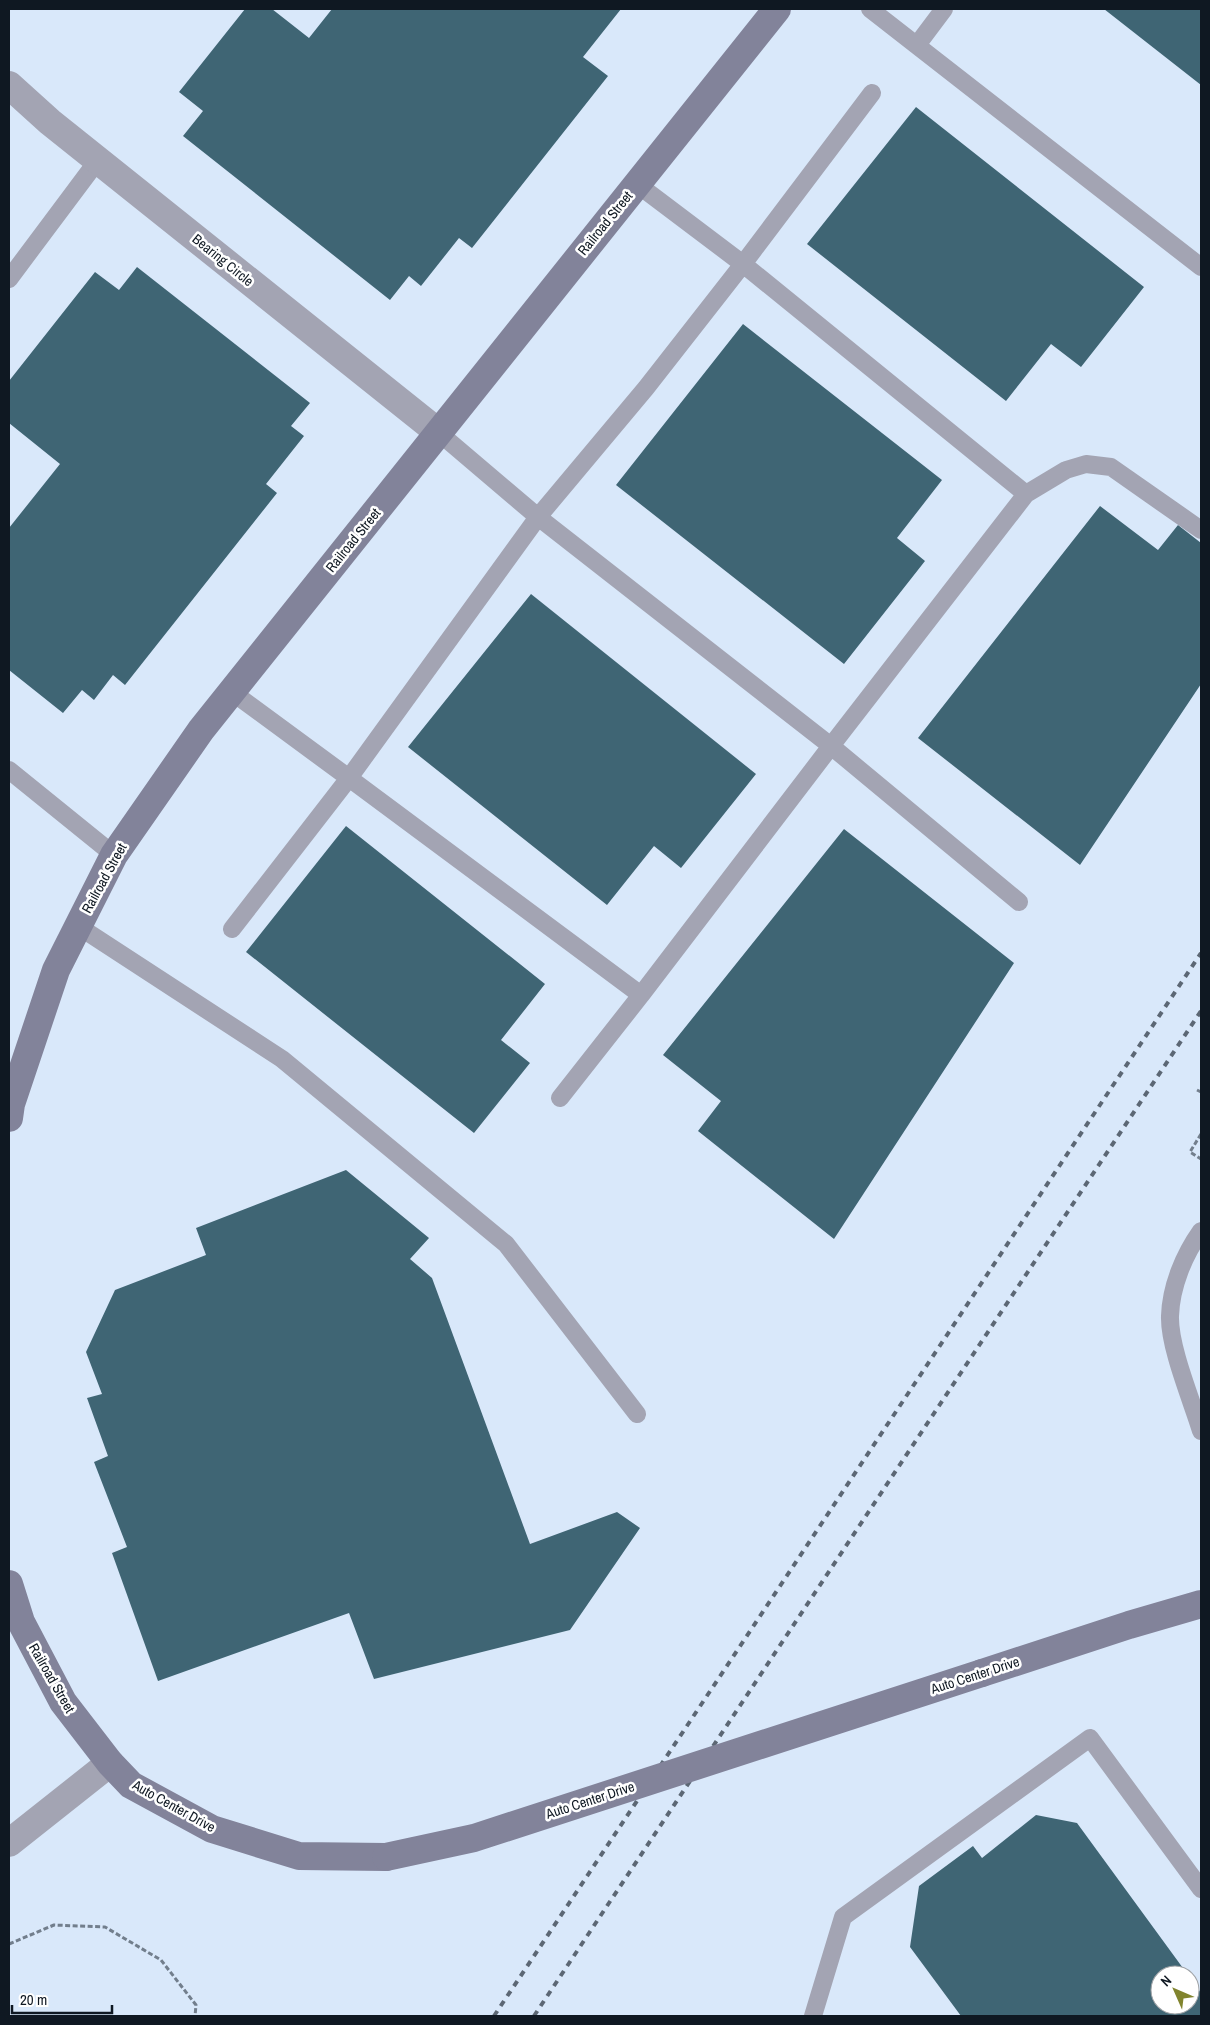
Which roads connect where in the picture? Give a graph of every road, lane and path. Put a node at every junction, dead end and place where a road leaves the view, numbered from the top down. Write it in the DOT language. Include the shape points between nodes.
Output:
graph roads {
  1 [pos="777,9"];
  2 [pos="870,9"];
  3 [pos="944,9"];
  4 [pos="917,45"];
  5 [pos="9,86"];
  6 [pos="872,93"];
  7 [pos="98,160"];
  8 [pos="637,184"];
  9 [pos="743,264"];
  10 [pos="1201,267"];
  11 [pos="9,279"];
  12 [pos="438,432"];
  13 [pos="1026,494"];
  14 [pos="538,516"];
  15 [pos="1201,530"];
  16 [pos="232,692"];
  17 [pos="831,746"];
  18 [pos="9,770"];
  19 [pos="349,778"];
  20 [pos="114,855"];
  21 [pos="1019,902"];
  22 [pos="78,926"];
  23 [pos="232,929"];
  24 [pos="641,995"];
  25 [pos="16,1063"];
  26 [pos="1197,1090"];
  27 [pos="1201,1092"];
  28 [pos="560,1098"];
  29 [pos="9,1118"];
  30 [pos="1201,1134"];
  31 [pos="1201,1160"];
  32 [pos="1201,1231"];
  33 [pos="637,1414"];
  34 [pos="1201,1431"];
  35 [pos="9,1584"];
  36 [pos="1201,1604"];
  37 [pos="110,1763"];
  38 [pos="9,1843"];
  39 [pos="1201,1888"];
  40 [pos="9,1944"];
  41 [pos="196,2016"];
  42 [pos="813,2016"];
  1 -- 8 [label="main road, Railroad Street"];
  2 -- 4 [label="lane"];
  3 -- 4 [label="lane"];
  4 -- 10 [label="lane"];
  5 -- 7 [label="street, Bearing Circle"];
  6 -- 9 [label="lane"];
  7 -- 11 [label="lane"];
  7 -- 12 [label="street, Bearing Circle"];
  8 -- 9 [label="lane"];
  8 -- 12 [label="main road, Railroad Street"];
  9 -- 13 [label="lane"];
  9 -- 14 [label="lane" via="646,388"];
  12 -- 14 [label="lane"];
  12 -- 16 [label="main road, Railroad Street"];
  13 -- 15 [label="lane" via="1066,470 1086,464 1111,467"];
  13 -- 17 [label="lane"];
  14 -- 17 [label="lane"];
  14 -- 19 [label="lane"];
  16 -- 19 [label="lane"];
  16 -- 20 [label="main road, Railroad Street" via="201,730"];
  17 -- 21 [label="lane"];
  17 -- 24 [label="lane"];
  18 -- 20 [label="lane"];
  19 -- 23 [label="lane"];
  19 -- 24 [label="lane"];
  20 -- 22 [label="main road, Railroad Street"];
  22 -- 25 [label="main road, Railroad Street"];
  22 -- 33 [label="lane" via="282,1059 506,1244"];
  24 -- 28 [label="lane"];
  25 -- 29 [label="main road, Railroad Street"];
  26 -- 27 [label="path"];
  30 -- 31 [label="path" via="1190,1152"];
  32 -- 34 [label="lane" via="1189,1248 1176,1283 1170,1317 1175,1347"];
  35 -- 37 [label="main road, Railroad Street" via="21,1622 63,1702"];
  36 -- 37 [label="main road, Auto Center Drive, bridge" via="1129,1624 474,1838 386,1857 299,1856 212,1829 131,1785"];
  37 -- 38 [label="street"];
  39 -- 42 [label="lane" via="1090,1738 843,1917"];
  40 -- 41 [label="path" via="54,1925 105,1926 161,1960 196,2005"];
}
